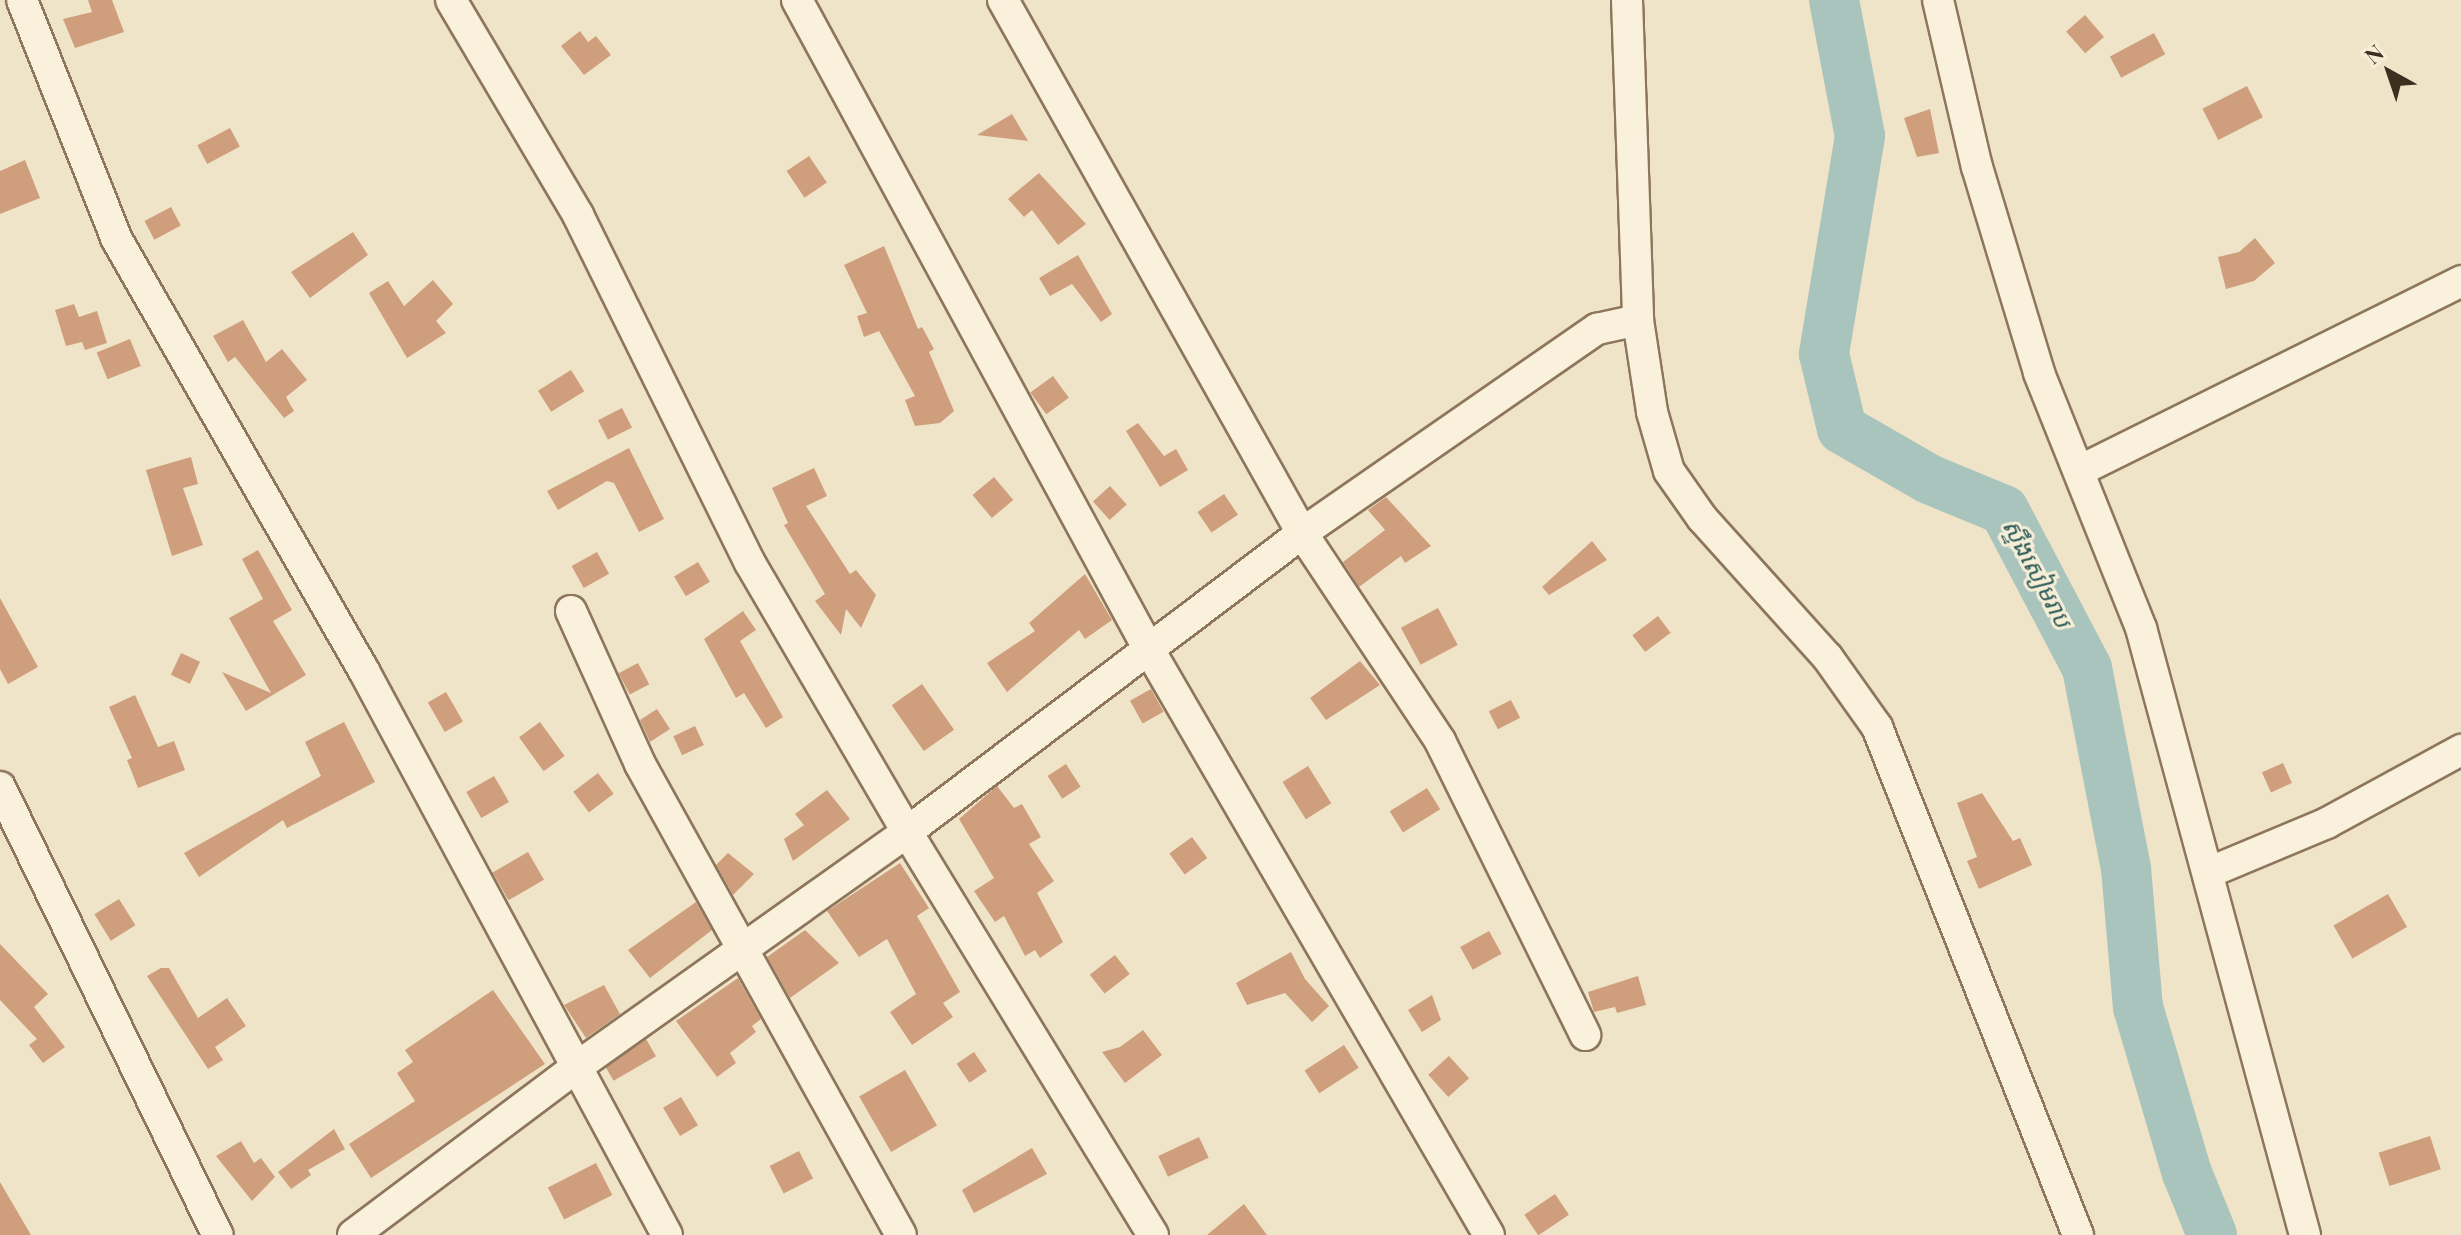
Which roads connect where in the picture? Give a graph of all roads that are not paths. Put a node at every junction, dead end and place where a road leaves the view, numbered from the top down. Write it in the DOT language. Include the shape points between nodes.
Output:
graph roads {
  1 [pos="22,0"];
  2 [pos="797,0"];
  3 [pos="1003,0"];
  4 [pos="1627,0"];
  5 [pos="1938,0"];
  6 [pos="457,3"];
  7 [pos="2461,281"];
  8 [pos="1638,320"];
  9 [pos="2079,471"];
  10 [pos="1302,533"];
  11 [pos="571,611"];
  12 [pos="1147,646"];
  13 [pos="2461,750"];
  14 [pos="0,787"];
  15 [pos="907,832"];
  16 [pos="2210,872"];
  17 [pos="743,949"];
  18 [pos="1585,1035"];
  19 [pos="578,1066"];
  20 [pos="218,1235"];
  21 [pos="353,1235"];
  22 [pos="667,1235"];
  23 [pos="901,1235"];
  24 [pos="1153,1235"];
  25 [pos="1489,1235"];
  26 [pos="2078,1235"];
  27 [pos="2305,1235"];
  1 -- 19 [label="street" via="116,238 364,671"];
  2 -- 12 [label="street"];
  3 -- 10 [label="street"];
  4 -- 8 [label="street"];
  5 -- 9 [label="street" via="1977,167 2039,373"];
  6 -- 15 [label="street" via="578,215 750,563"];
  7 -- 9 [label="street"];
  8 -- 10 [label="street" via="1597,329"];
  8 -- 26 [label="street" via="1652,412 1674,480 1828,658 1877,727"];
  9 -- 16 [label="street" via="2141,628"];
  10 -- 12 [label="street"];
  10 -- 18 [label="street" via="1440,741"];
  11 -- 17 [label="street" via="640,764"];
  12 -- 15 [label="street"];
  12 -- 25 [label="street"];
  13 -- 16 [label="street" via="2327,823"];
  14 -- 20 [label="street"];
  15 -- 17 [label="street"];
  15 -- 24 [label="street"];
  16 -- 27 [label="street"];
  17 -- 19 [label="street"];
  17 -- 23 [label="street"];
  19 -- 21 [label="street"];
  19 -- 22 [label="street"];
}
